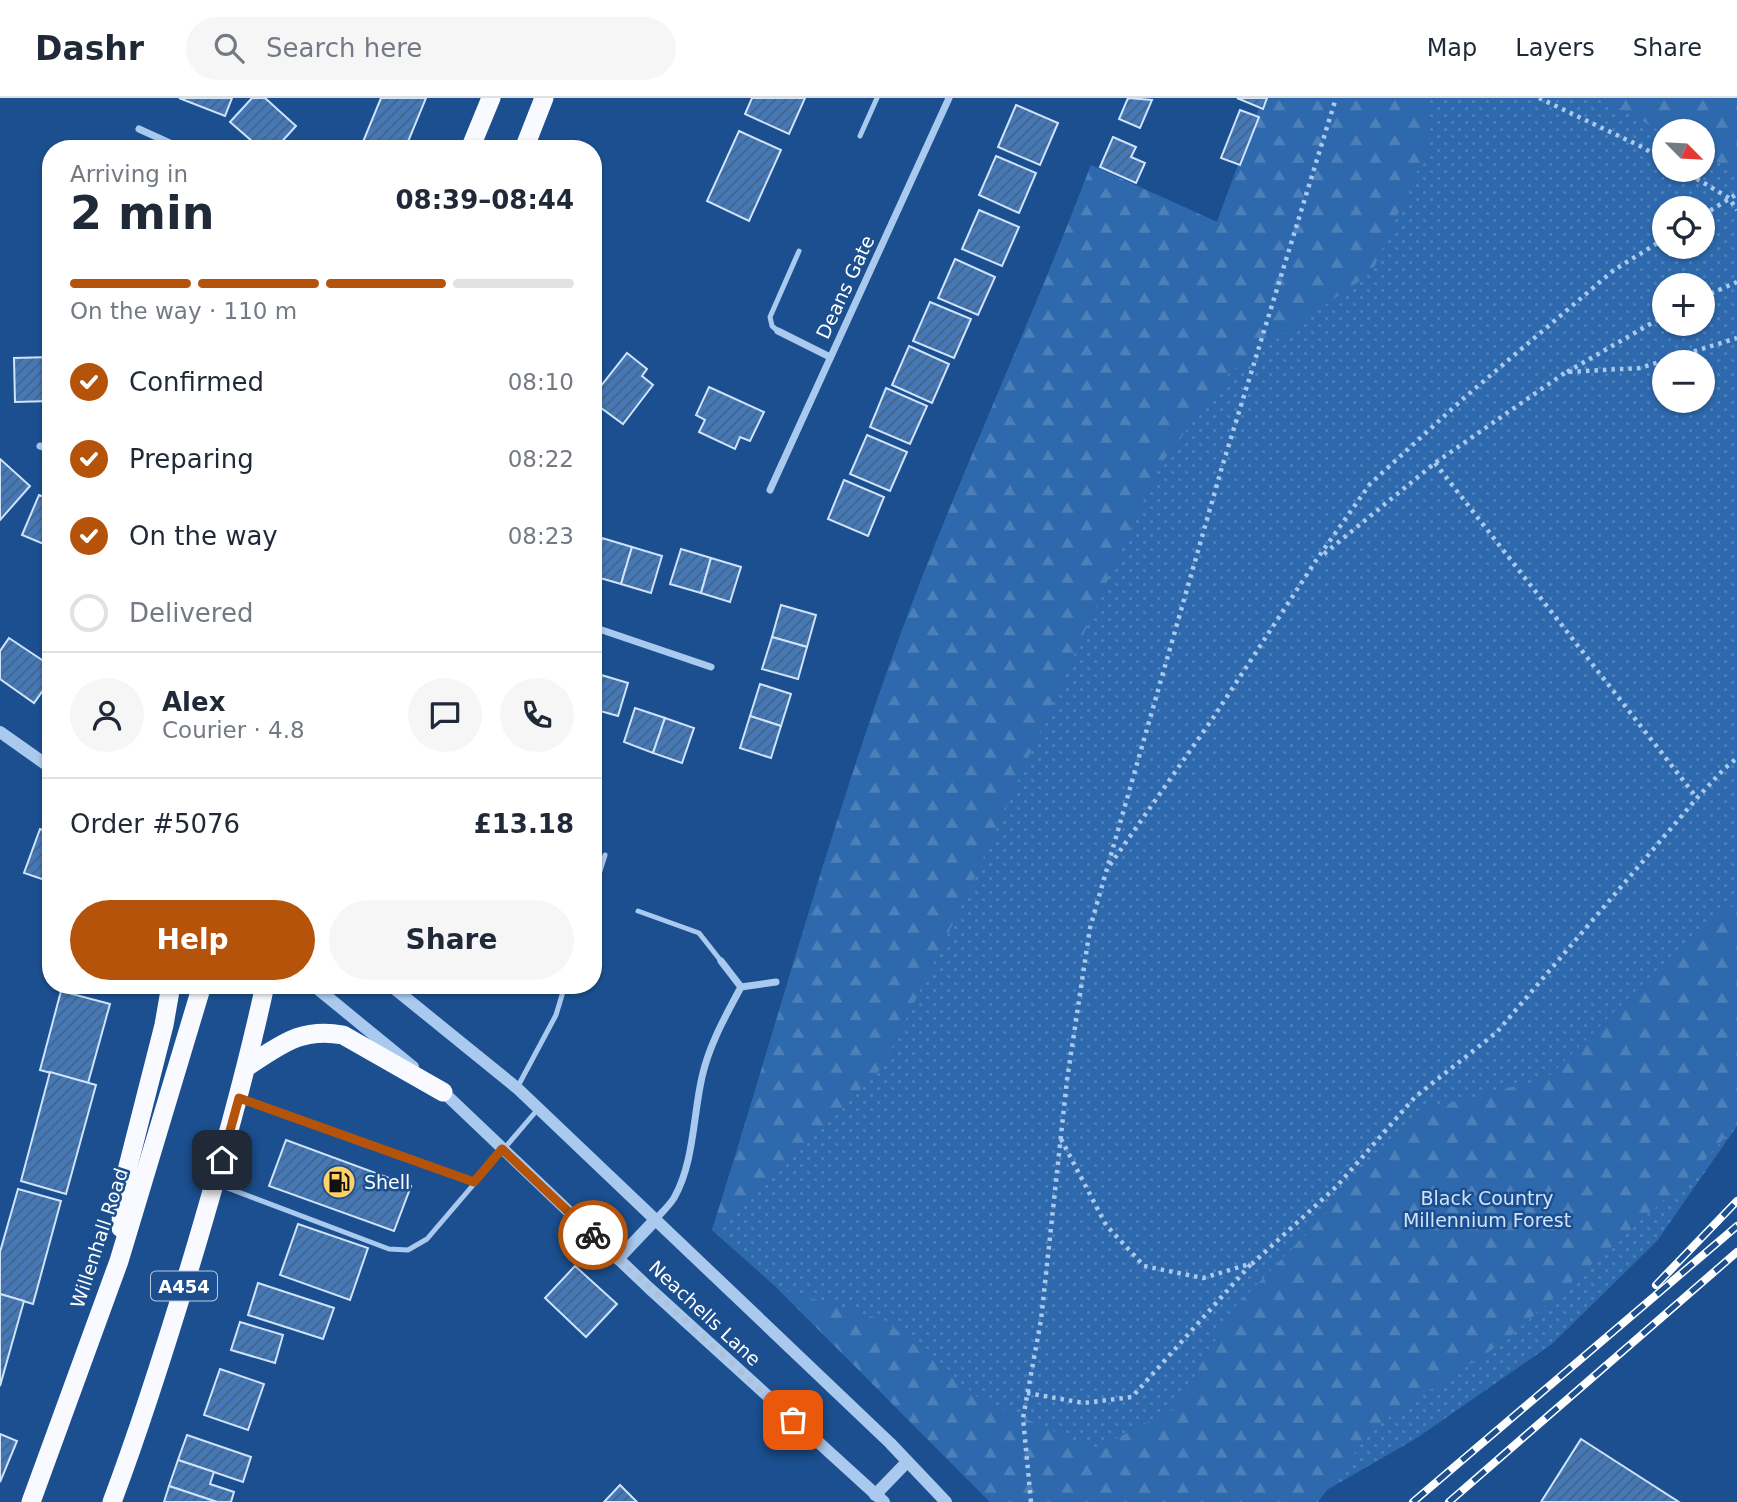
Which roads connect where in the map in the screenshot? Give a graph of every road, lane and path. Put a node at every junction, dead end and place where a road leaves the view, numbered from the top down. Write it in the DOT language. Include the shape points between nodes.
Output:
graph roads {
  1 [pos="491,98"];
  2 [pos="544,98"];
  3 [pos="877,98"];
  4 [pos="949,98"];
  5 [pos="1336,98"];
  6 [pos="1539,98"];
  7 [pos="139,129"];
  8 [pos="860,136"];
  9 [pos="163,140"];
  10 [pos="474,140"];
  11 [pos="528,140"];
  12 [pos="1652,152"];
  13 [pos="1702,182"];
  14 [pos="1737,194"];
  15 [pos="1729,198"];
  16 [pos="1715,207"];
  17 [pos="1737,210"];
  18 [pos="1652,246"];
  19 [pos="799,250"];
  20 [pos="1737,282"];
  21 [pos="1715,292"];
  22 [pos="1652,323"];
  23 [pos="778,331"];
  24 [pos="1737,338"];
  25 [pos="830,357"];
  26 [pos="1566,372"];
  27 [pos="1435,463"];
  28 [pos="770,490"];
  29 [pos="1317,559"];
  30 [pos="602,629"];
  31 [pos="711,667"];
  32 [pos="0,732"];
  33 [pos="1737,758"];
  34 [pos="42,760"];
  35 [pos="1697,798"];
  36 [pos="605,855"];
  37 [pos="602,865"];
  38 [pos="1107,868"];
  39 [pos="638,911"];
  40 [pos="721,961"];
  41 [pos="776,982"];
  42 [pos="741,987"];
  43 [pos="169,994"];
  44 [pos="199,994"];
  45 [pos="263,994"];
  46 [pos="324,994"];
  47 [pos="401,994"];
  48 [pos="562,994"];
  49 [pos="248,1066"];
  50 [pos="517,1088"];
  51 [pos="443,1091"];
  52 [pos="239,1098"];
  53 [pos="538,1108"];
  54 [pos="1061,1138"];
  55 [pos="502,1149"];
  56 [pos="474,1182"];
  57 [pos="215,1183"];
  58 [pos="656,1219"];
  59 [pos="618,1259"];
  60 [pos="120,1261"];
  61 [pos="1253,1263"];
  62 [pos="1027,1393"];
  63 [pos="907,1462"];
  64 [pos="880,1499"];
  65 [pos="31,1502"];
  66 [pos="112,1502"];
  67 [pos="946,1502"];
  68 [pos="1031,1502"];
  1 -- 10 [label="highway"];
  2 -- 11 [label="highway"];
  3 -- 8 [label="lane"];
  4 -- 25 [label="street, Deans Gate"];
  5 -- 38 [label="path" via="1222,467"];
  6 -- 12 [label="path"];
  7 -- 9 [label="street"];
  13 -- 15 [label="path"];
  14 -- 15 [label="path"];
  15 -- 16 [label="path"];
  15 -- 17 [label="path"];
  18 -- 29 [label="path" via="1614,270 1379,475"];
  19 -- 23 [label="lane" via="770,317"];
  20 -- 21 [label="path"];
  22 -- 26 [label="path"];
  23 -- 25 [label="street"];
  24 -- 26 [label="path" via="1640,368"];
  25 -- 28 [label="street, Deans Gate"];
  26 -- 27 [label="path"];
  27 -- 29 [label="path"];
  27 -- 35 [label="path"];
  29 -- 38 [label="path"];
  30 -- 31 [label="street"];
  32 -- 34 [label="street"];
  33 -- 35 [label="path"];
  35 -- 61 [label="path" via="1497,1032 1415,1097 1337,1186"];
  36 -- 37 [label="lane"];
  38 -- 54 [label="path" via="1090,928"];
  39 -- 40 [label="lane" via="699,933"];
  40 -- 42 [label="street"];
  41 -- 42 [label="street"];
  42 -- 58 [label="street" via="703,1073 686,1169 672,1201"];
  43 -- 60 [label="highway" via="122,1190"];
  44 -- 60 [label="highway, Willenhall Road"];
  45 -- 49 [label="highway, A454"];
  46 -- 51 [label="street, Neachells Lane"];
  47 -- 50 [label="street, Neachells Lane"];
  48 -- 50 [label="lane"];
  49 -- 51 [label="highway" via="291,1038 325,1032 343,1035"];
  49 -- 52 [label="highway, A454"];
  50 -- 53 [label="street, Neachells Lane"];
  51 -- 55 [label="street, Neachells Lane"];
  52 -- 56 [label="lane"];
  52 -- 57 [label="highway, A454"];
  53 -- 55 [label="lane"];
  53 -- 58 [label="street, Neachells Lane"];
  54 -- 61 [label="path" via="1106,1224 1144,1266 1203,1278"];
  54 -- 62 [label="path" via="1041,1320"];
  55 -- 56 [label="lane"];
  55 -- 59 [label="street, Neachells Lane"];
  56 -- 57 [label="lane" via="427,1240 408,1250 389,1249"];
  57 -- 66 [label="highway, A454"];
  58 -- 59 [label="street"];
  58 -- 63 [label="street, Neachells Lane"];
  59 -- 64 [label="street, Neachells Lane"];
  60 -- 65 [label="highway, Willenhall Road"];
  61 -- 62 [label="path" via="1132,1397 1084,1403"];
  62 -- 68 [label="path" via="1023,1418"];
  63 -- 64 [label="street"];
  63 -- 67 [label="street, Neachells Lane"];
}
